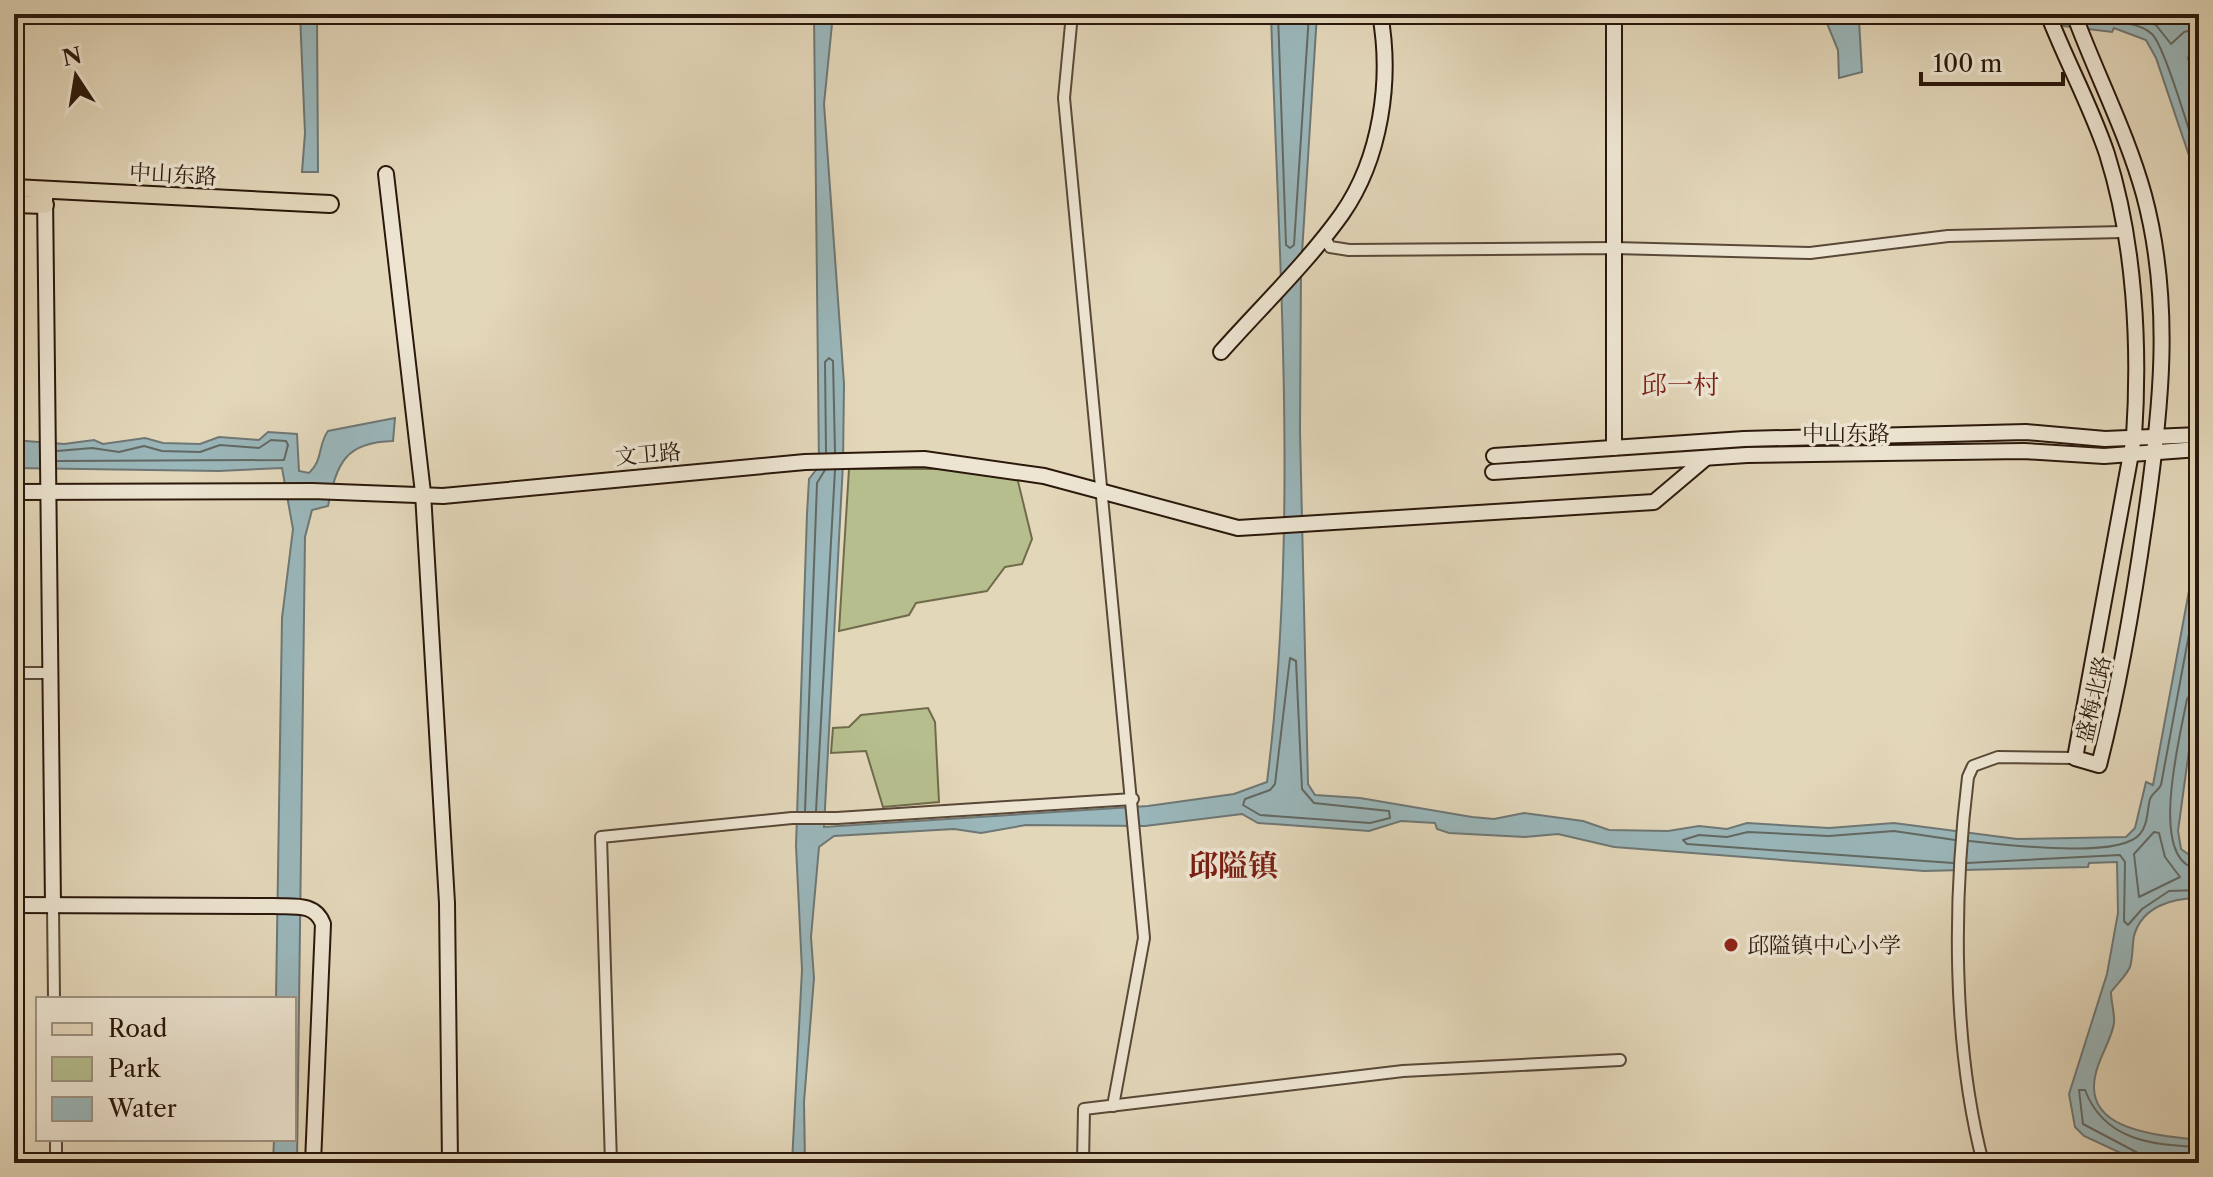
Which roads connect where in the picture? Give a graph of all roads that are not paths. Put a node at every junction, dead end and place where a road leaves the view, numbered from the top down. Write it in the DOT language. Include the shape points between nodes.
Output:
graph roads {
  1 [pos="1072,14"];
  2 [pos="1614,14"];
  3 [pos="2048,14"];
  4 [pos="2074,14"];
  5 [pos="1380,16"];
  6 [pos="386,174"];
  7 [pos="14,188"];
  8 [pos="45,197"];
  9 [pos="14,204"];
  10 [pos="330,204"];
  11 [pos="2123,232"];
  12 [pos="1324,236"];
  13 [pos="1614,248"];
  14 [pos="1221,352"];
  15 [pos="2158,436"];
  16 [pos="2134,437"];
  17 [pos="2197,442"];
  18 [pos="1614,448"];
  19 [pos="2155,454"];
  20 [pos="2129,455"];
  21 [pos="1494,456"];
  22 [pos="1706,458"];
  23 [pos="1493,472"];
  24 [pos="14,492"];
  25 [pos="48,492"];
  26 [pos="423,493"];
  27 [pos="14,673"];
  28 [pos="47,673"];
  29 [pos="2075,758"];
  30 [pos="1133,799"];
  31 [pos="14,905"];
  32 [pos="53,906"];
  33 [pos="54,997"];
  34 [pos="1620,1060"];
  35 [pos="1113,1106"];
  36 [pos="56,1141"];
  37 [pos="56,1163"];
  38 [pos="313,1163"];
  39 [pos="450,1163"];
  40 [pos="611,1163"];
  41 [pos="1083,1163"];
  42 [pos="1983,1163"];
  1 -- 30 [label="street" via="1064,98"];
  2 -- 13 [label="main road"];
  3 -- 11 [label="main road, 盛梅北路" via="2106,153"];
  4 -- 15 [label="main road, 盛梅北路" via="2144,195 2157,265 2164,353"];
  5 -- 12 [label="main road" via="1385,98 1379,126 1344,212"];
  6 -- 26 [label="main road"];
  7 -- 8 [label="main road, 中山东路"];
  8 -- 9 [label="main road, 中山东路"];
  8 -- 10 [label="main road, 中山东路"];
  8 -- 25 [label="main road"];
  11 -- 13 [label="street" via="1948,236 1810,253"];
  11 -- 16 [label="main road, 盛梅北路" via="2137,392"];
  12 -- 13 [label="street" via="1330,247 1349,250"];
  12 -- 14 [label="main road"];
  13 -- 18 [label="main road"];
  15 -- 16 [label="main road, 中山东路"];
  15 -- 17 [label="main road, 中山东路"];
  15 -- 19 [label="main road, 盛梅北路"];
  16 -- 18 [label="main road, 中山东路" via="2026,432"];
  16 -- 20 [label="main road, 盛梅北路"];
  17 -- 19 [label="main road, 中山东路"];
  18 -- 21 [label="main road, 中山东路"];
  19 -- 20 [label="main road, 中山东路"];
  19 -- 29 [label="main road, 盛梅北路" via="2126,656 2099,765"];
  20 -- 22 [label="main road, 中山东路" via="2024,451"];
  20 -- 29 [label="main road, 盛梅北路"];
  22 -- 23 [label="main road, 中山东路"];
  22 -- 26 [label="main road, 文卫路" via="1654,502 1278,527 1238,528 1044,476 924,459 805,462 443,496"];
  24 -- 25 [label="main road, 文卫路"];
  25 -- 26 [label="main road, 文卫路"];
  25 -- 28 [label="main road"];
  26 -- 39 [label="main road" via="447,903"];
  27 -- 28 [label="street"];
  28 -- 32 [label="main road"];
  29 -- 42 [label="street" via="1998,757 1973,766 1968,777 1958,885 1964,1048 1971,1115"];
  30 -- 35 [label="street" via="1144,938"];
  30 -- 40 [label="street" via="792,818 601,837"];
  31 -- 32 [label="main road"];
  32 -- 33 [label="street"];
  32 -- 38 [label="main road" via="273,906 309,907 319,913 323,924"];
  34 -- 35 [label="street" via="1403,1071"];
  35 -- 41 [label="street" via="1084,1109"];
  36 -- 37 [label="street"];
}
